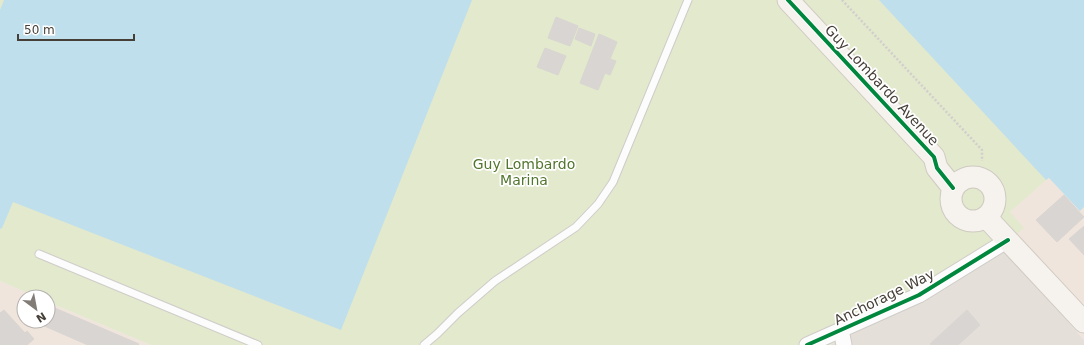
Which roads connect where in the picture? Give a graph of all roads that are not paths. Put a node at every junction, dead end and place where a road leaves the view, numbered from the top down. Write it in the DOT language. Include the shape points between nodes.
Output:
graph roads {
  1 [pos="688,0"];
  2 [pos="788,0"];
  3 [pos="961,183"];
  4 [pos="986,217"];
  5 [pos="1008,240"];
  6 [pos="39,254"];
  7 [pos="1084,322"];
  8 [pos="842,330"];
  9 [pos="437,334"];
  10 [pos="258,345"];
  11 [pos="424,345"];
  12 [pos="430,345"];
  13 [pos="808,345"];
  14 [pos="844,345"];
  1 -- 9 [label="lane" via="613,182 598,204 576,227 495,281"];
  2 -- 3 [label="street, Guy Lombardo Avenue" via="934,157 946,160 955,170"];
  3 -- 4 [label="street, Guy Lombardo Avenue" via="982,179 993,189 994,204"];
  3 -- 4 [label="street" via="951,195 953,210 958,216 972,222"];
  4 -- 5 [label="street"];
  5 -- 7 [label="street"];
  5 -- 8 [label="street, Anchorage Way" via="919,295"];
  6 -- 10 [label="lane"];
  8 -- 13 [label="street, Anchorage Way"];
  8 -- 14 [label="street"];
  9 -- 11 [label="lane"];
  9 -- 12 [label="lane"];
}
